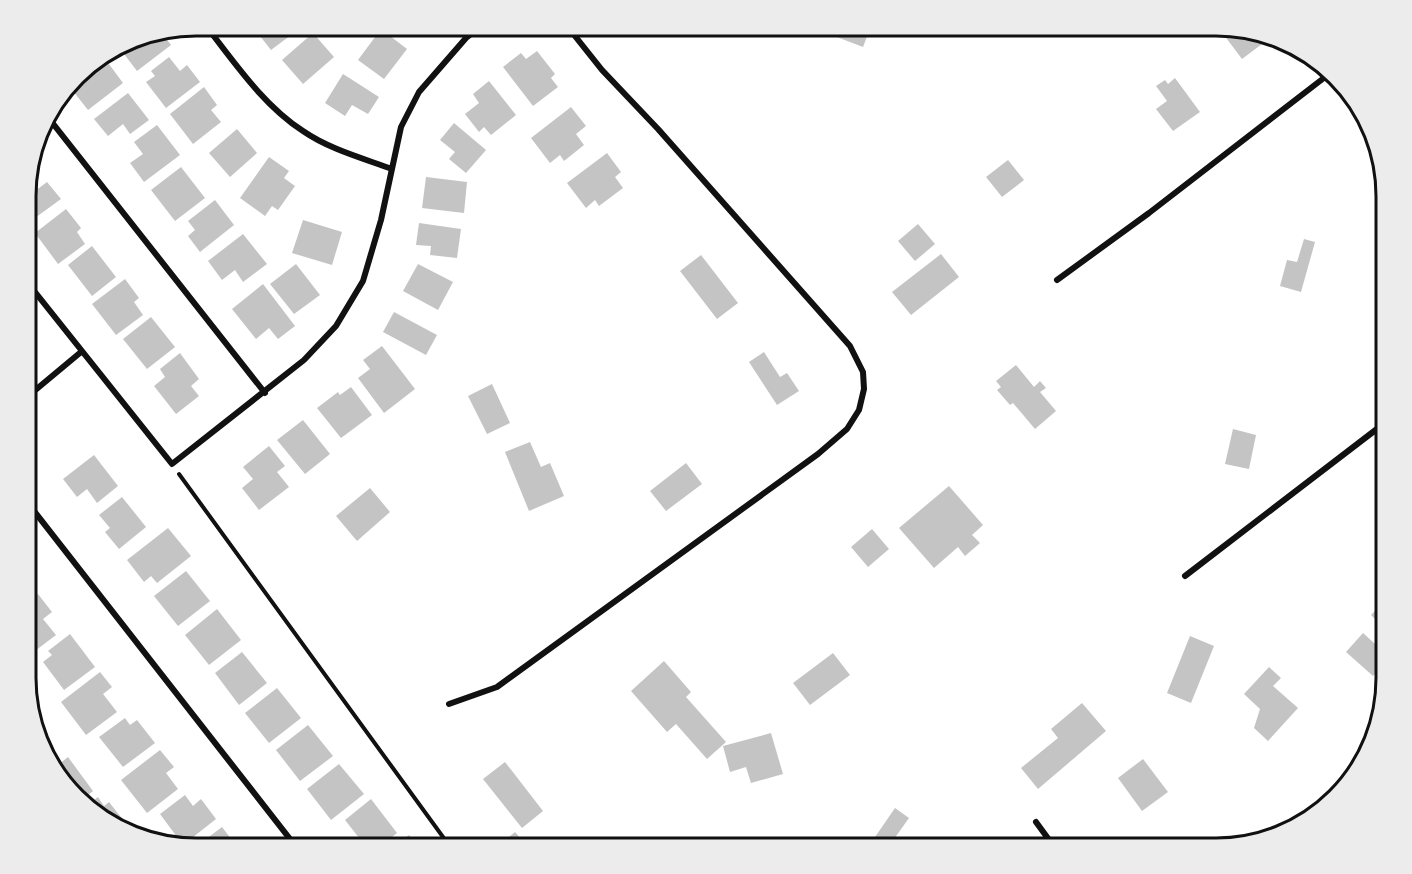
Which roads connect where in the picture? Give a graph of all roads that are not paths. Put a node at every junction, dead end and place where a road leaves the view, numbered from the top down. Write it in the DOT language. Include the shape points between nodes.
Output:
graph roads {
  1 [pos="214,36"];
  2 [pos="468,36"];
  3 [pos="575,36"];
  4 [pos="1323,78"];
  5 [pos="53,124"];
  6 [pos="392,169"];
  7 [pos="1057,280"];
  8 [pos="36,294"];
  9 [pos="81,352"];
  10 [pos="36,390"];
  11 [pos="265,393"];
  12 [pos="1376,430"];
  13 [pos="36,514"];
  14 [pos="1185,576"];
  15 [pos="449,704"];
  16 [pos="1036,822"];
  17 [pos="289,838"];
  18 [pos="1048,838"];
  1 -- 6 [label="street" via="269,103 302,131"];
  2 -- 6 [label="street" via="419,92 401,127"];
  3 -- 15 [label="street" via="850,346 863,372 864,389 859,410 847,429 818,454 497,687"];
  4 -- 7 [label="street"];
  5 -- 11 [label="street"];
  6 -- 11 [label="street" via="363,281 336,326"];
  8 -- 9 [label="street"];
  9 -- 10 [label="street"];
  9 -- 11 [label="street" via="172,464"];
  12 -- 14 [label="street"];
  13 -- 17 [label="street"];
  16 -- 18 [label="street"];
}
